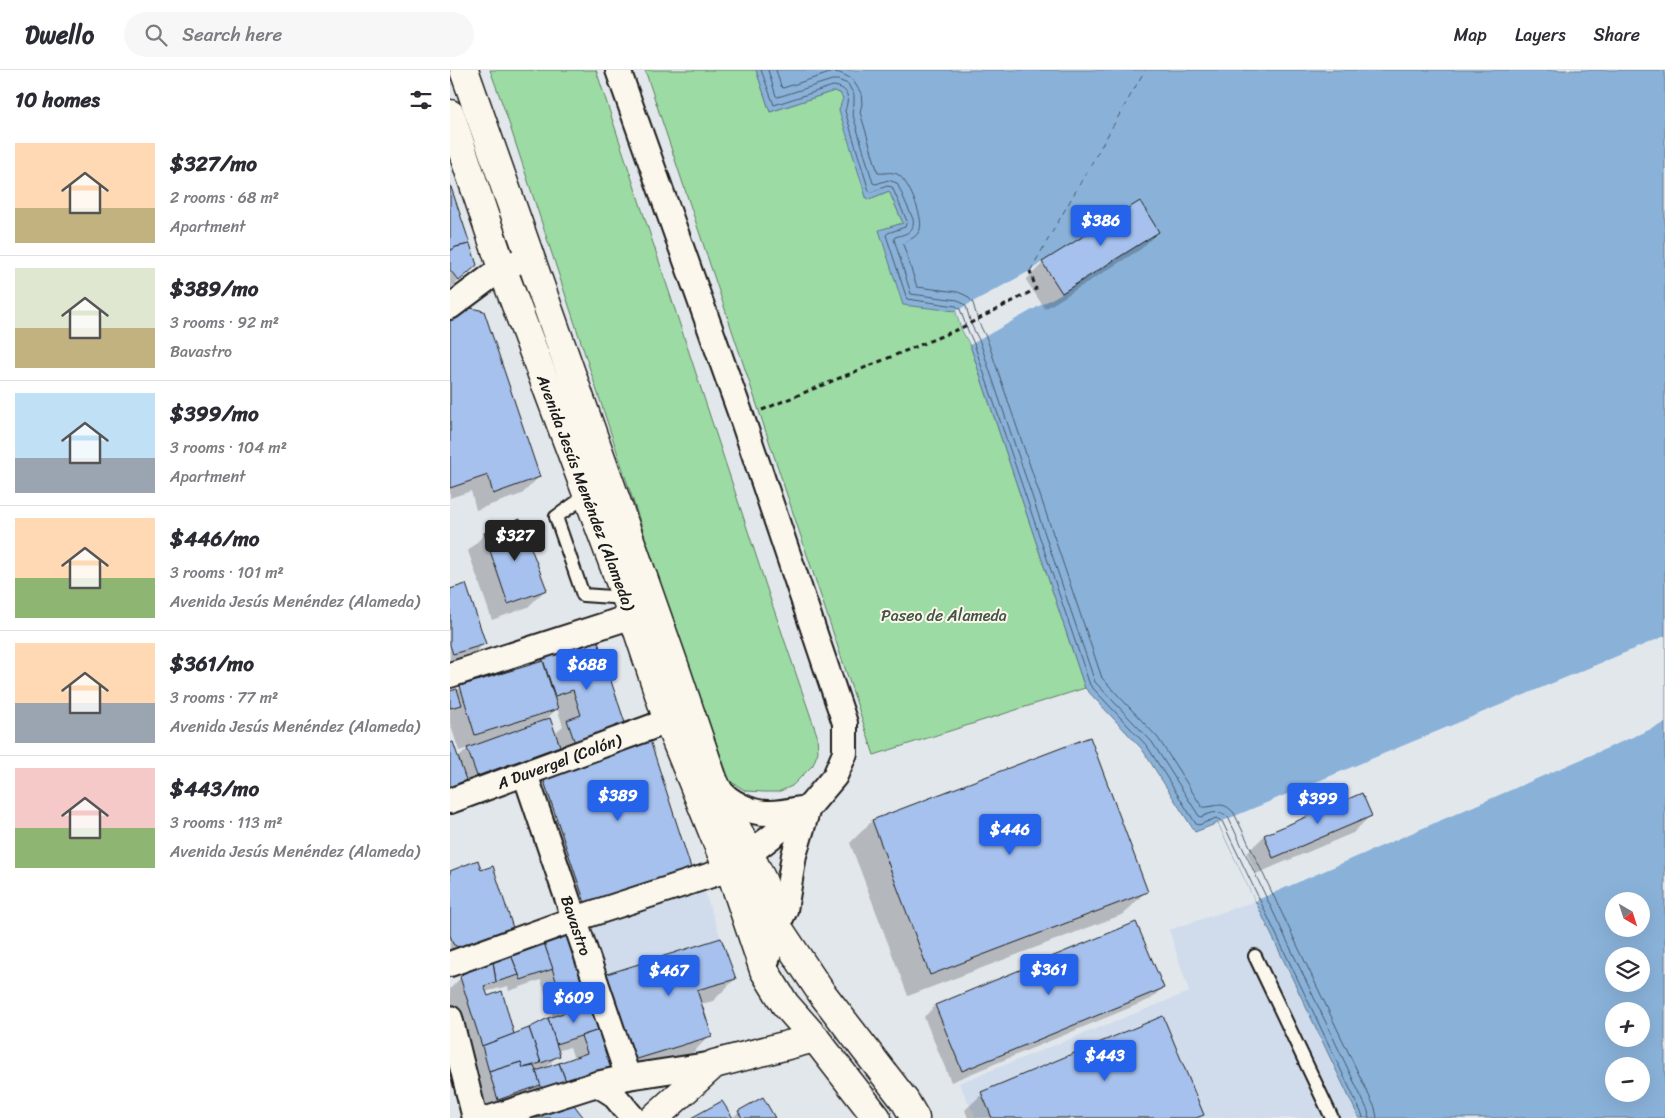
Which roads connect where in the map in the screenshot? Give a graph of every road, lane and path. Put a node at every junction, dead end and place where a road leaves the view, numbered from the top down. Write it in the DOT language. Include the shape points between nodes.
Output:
graph roads {
  1 [pos="464,70"];
  2 [pos="618,70"];
  3 [pos="451,118"];
  4 [pos="530,257"];
  5 [pos="502,268"];
  6 [pos="1030,270"];
  7 [pos="450,308"];
  8 [pos="742,418"];
  9 [pos="588,495"];
  10 [pos="630,607"];
  11 [pos="450,675"];
  12 [pos="668,721"];
  13 [pos="526,774"];
  14 [pos="713,780"];
  15 [pos="450,801"];
  16 [pos="808,808"];
  17 [pos="739,861"];
  18 [pos="575,919"];
  19 [pos="777,926"];
  20 [pos="1255,956"];
  21 [pos="450,964"];
  22 [pos="764,970"];
  23 [pos="450,1018"];
  24 [pos="815,1038"];
  25 [pos="714,1064"];
  26 [pos="628,1077"];
  27 [pos="597,1084"];
  28 [pos="873,1117"];
  29 [pos="475,1118"];
  30 [pos="490,1118"];
  31 [pos="633,1118"];
  32 [pos="654,1118"];
  33 [pos="915,1118"];
  34 [pos="1332,1118"];
  1 -- 4 [label="main road, Avenida Jesús Menéndez (Alameda)"];
  2 -- 8 [label="street"];
  3 -- 5 [label="main road, Avenida Jesús Menéndez (Alameda)"];
  4 -- 5 [label="street"];
  4 -- 14 [label="main road, Avenida Jesús Menéndez (Alameda)"];
  5 -- 7 [label="street"];
  5 -- 9 [label="main road, Avenida Jesús Menéndez (Alameda)"];
  6 -- 8 [label="path" via="1036,290 961,328"];
  8 -- 16 [label="street" via="845,722 845,753 835,776"];
  9 -- 10 [label="main road, Avenida Jesús Menéndez (Alameda)"];
  9 -- 10 [label="lane" via="556,517 583,595"];
  10 -- 11 [label="street"];
  10 -- 12 [label="main road, Avenida Jesús Menéndez (Alameda)"];
  12 -- 13 [label="street, A Duvergel (Colón)"];
  12 -- 17 [label="main road, Avenida Jesús Menéndez (Alameda)" via="723,857"];
  13 -- 15 [label="street, A Duvergel (Colón)"];
  13 -- 18 [label="street, Bavastro"];
  14 -- 16 [label="street, Avenida Jesús Menéndez (Alameda)" via="723,794 742,807 768,814"];
  14 -- 17 [label="main road, Avenida Jesús Menéndez (Alameda)"];
  16 -- 17 [label="street"];
  16 -- 19 [label="street" via="794,855 786,910"];
  17 -- 18 [label="street"];
  17 -- 19 [label="main road, Avenida Jesús Menéndez (Alameda)" via="762,882"];
  17 -- 22 [label="main road, Avenida Jesús Menéndez (Alameda)"];
  18 -- 21 [label="street"];
  18 -- 26 [label="street, Bavastro"];
  19 -- 22 [label="street"];
  19 -- 33 [label="main road, Avenida Jesús Menéndez (Alameda)" via="821,992"];
  20 -- 34 [label="lane"];
  22 -- 24 [label="main road, Avenida Jesús Menéndez (Alameda)" via="785,1004"];
  23 -- 29 [label="street"];
  24 -- 25 [label="main road"];
  24 -- 28 [label="main road, Avenida Jesús Menéndez (Alameda)"];
  25 -- 26 [label="street"];
  25 -- 32 [label="main road"];
  26 -- 27 [label="street"];
  27 -- 30 [label="street"];
  27 -- 31 [label="street" via="613,1094"];
}
